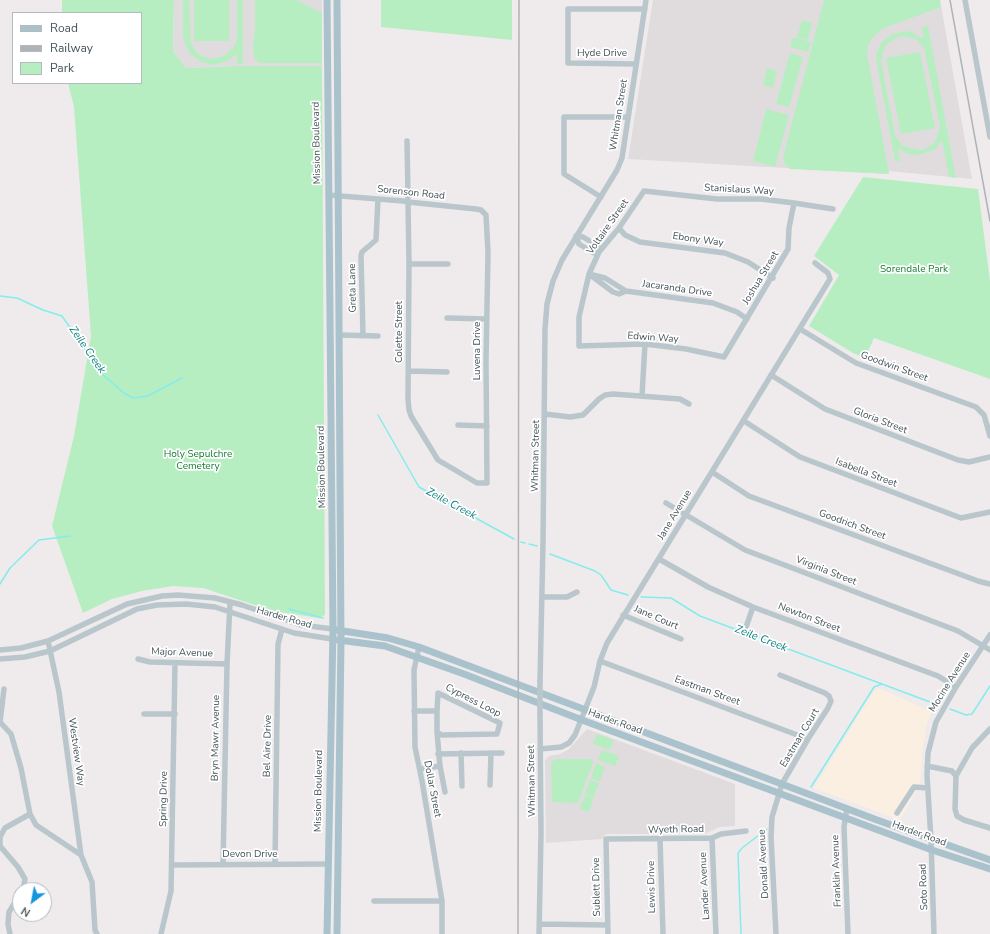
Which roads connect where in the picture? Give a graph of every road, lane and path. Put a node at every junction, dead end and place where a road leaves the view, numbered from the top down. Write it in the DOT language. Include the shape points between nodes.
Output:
graph roads {
  1 [pos="327,0"];
  2 [pos="337,0"];
  3 [pos="646,0"];
  4 [pos="965,0"];
  5 [pos="645,9"];
  6 [pos="326,24"];
  7 [pos="337,50"];
  8 [pos="636,64"];
  9 [pos="628,117"];
  10 [pos="990,137"];
  11 [pos="407,141"];
  12 [pos="644,191"];
  13 [pos="328,195"];
  14 [pos="339,196"];
  15 [pos="601,196"];
  16 [pos="378,199"];
  17 [pos="408,202"];
  18 [pos="794,203"];
  19 [pos="833,209"];
  20 [pos="487,219"];
  21 [pos="619,228"];
  22 [pos="576,236"];
  23 [pos="599,252"];
  24 [pos="814,263"];
  25 [pos="409,264"];
  26 [pos="448,264"];
  27 [pos="588,274"];
  28 [pos="773,278"];
  29 [pos="626,291"];
  30 [pos="447,318"];
  31 [pos="487,319"];
  32 [pos="746,319"];
  33 [pos="800,329"];
  34 [pos="339,335"];
  35 [pos="363,335"];
  36 [pos="378,336"];
  37 [pos="645,344"];
  38 [pos="580,346"];
  39 [pos="724,357"];
  40 [pos="409,371"];
  41 [pos="447,372"];
  42 [pos="771,375"];
  43 [pos="642,396"];
  44 [pos="689,404"];
  45 [pos="545,414"];
  46 [pos="744,421"];
  47 [pos="458,425"];
  48 [pos="487,426"];
  49 [pos="990,436"];
  50 [pos="332,447"];
  51 [pos="990,457"];
  52 [pos="712,472"];
  53 [pos="340,479"];
  54 [pos="487,483"];
  55 [pos="666,503"];
  56 [pos="990,512"];
  57 [pos="685,516"];
  58 [pos="659,559"];
  59 [pos="990,584"];
  60 [pos="577,592"];
  61 [pos="543,597"];
  62 [pos="230,603"];
  63 [pos="753,607"];
  64 [pos="228,612"];
  65 [pos="623,615"];
  66 [pos="746,627"];
  67 [pos="282,629"];
  68 [pos="333,629"];
  69 [pos="341,630"];
  70 [pos="990,635"];
  71 [pos="332,639"];
  72 [pos="681,639"];
  73 [pos="48,641"];
  74 [pos="341,641"];
  75 [pos="983,646"];
  76 [pos="419,648"];
  77 [pos="0,650"];
  78 [pos="990,650"];
  79 [pos="50,651"];
  80 [pos="417,658"];
  81 [pos="0,659"];
  82 [pos="138,659"];
  83 [pos="600,661"];
  84 [pos="175,663"];
  85 [pos="227,664"];
  86 [pos="780,675"];
  87 [pos="956,687"];
  88 [pos="4,689"];
  89 [pos="586,710"];
  90 [pos="414,711"];
  91 [pos="437,711"];
  92 [pos="144,714"];
  93 [pos="175,714"];
  94 [pos="582,720"];
  95 [pos="0,722"];
  96 [pos="990,731"];
  97 [pos="437,732"];
  98 [pos="808,739"];
  99 [pos="540,749"];
  100 [pos="461,753"];
  101 [pos="490,753"];
  102 [pos="502,753"];
  103 [pos="438,754"];
  104 [pos="440,766"];
  105 [pos="927,766"];
  106 [pos="420,769"];
  107 [pos="956,776"];
  108 [pos="782,784"];
  109 [pos="462,786"];
  110 [pos="490,786"];
  111 [pos="928,788"];
  112 [pos="445,792"];
  113 [pos="779,793"];
  114 [pos="847,808"];
  115 [pos="897,813"];
  116 [pos="30,814"];
  117 [pos="846,818"];
  118 [pos="990,828"];
  119 [pos="746,832"];
  120 [pos="712,838"];
  121 [pos="606,839"];
  122 [pos="660,840"];
  123 [pos="931,840"];
  124 [pos="0,845"];
  125 [pos="932,850"];
  126 [pos="81,855"];
  127 [pos="990,860"];
  128 [pos="223,864"];
  129 [pos="275,864"];
  130 [pos="328,864"];
  131 [pos="172,865"];
  132 [pos="990,870"];
  133 [pos="24,882"];
  134 [pos="374,901"];
  135 [pos="442,901"];
  136 [pos="12,907"];
  137 [pos="540,924"];
  138 [pos="607,924"];
  139 [pos="10,934"];
  140 [pos="97,934"];
  141 [pos="161,934"];
  142 [pos="327,934"];
  143 [pos="337,934"];
  144 [pos="442,934"];
  145 [pos="539,934"];
  146 [pos="608,934"];
  147 [pos="663,934"];
  148 [pos="716,934"];
  149 [pos="776,934"];
  150 [pos="848,934"];
  151 [pos="934,934"];
  1 -- 6 [label="main road, Mission Boulevard"];
  2 -- 7 [label="main road, Mission Boulevard"];
  3 -- 5 [label="street, Whitman Street"];
  4 -- 10 [label="street"];
  5 -- 8 [label="street, Whitman Street"];
  5 -- 8 [label="street, Hyde Drive" via="568,9 568,63"];
  6 -- 7 [label="main road" via="333,46"];
  6 -- 13 [label="main road, Mission Boulevard"];
  7 -- 14 [label="main road, Mission Boulevard"];
  8 -- 9 [label="street, Whitman Street"];
  9 -- 15 [label="street, Whitman Street" via="622,158"];
  9 -- 15 [label="street" via="564,117 564,174"];
  11 -- 17 [label="street, Colette Street"];
  12 -- 18 [label="street, Stanislaus Way" via="717,199 761,199"];
  12 -- 21 [label="street, Voltaire Street"];
  13 -- 14 [label="street, Sorenson Road"];
  13 -- 50 [label="main road, Mission Boulevard"];
  14 -- 16 [label="street, Sorenson Road"];
  14 -- 34 [label="main road, Mission Boulevard"];
  15 -- 22 [label="street, Whitman Street"];
  16 -- 17 [label="street, Sorenson Road"];
  16 -- 35 [label="street, Greta Lane" via="376,240 362,252 361,256"];
  17 -- 20 [label="street, Sorenson Road" via="481,210"];
  17 -- 25 [label="street, Colette Street"];
  18 -- 19 [label="street, Stanislaus Way"];
  18 -- 28 [label="street, Joshua Street" via="788,249"];
  20 -- 31 [label="street, Luvena Drive"];
  21 -- 23 [label="street, Voltaire Street"];
  21 -- 28 [label="street, Ebony Way" via="625,235 640,242 690,247 737,256"];
  22 -- 23 [label="street" via="579,244 594,253"];
  22 -- 45 [label="street, Whitman Street" via="557,271 547,304"];
  23 -- 27 [label="street, Voltaire Street"];
  24 -- 33 [label="street, Jane Avenue" via="828,274 830,279"];
  25 -- 26 [label="street"];
  25 -- 40 [label="street, Colette Street"];
  27 -- 29 [label="street, Jacaranda Drive" via="605,278"];
  27 -- 29 [label="street, Jacaranda Drive" via="613,292 619,294"];
  27 -- 38 [label="street, Voltaire Street" via="580,317"];
  28 -- 32 [label="street, Joshua Street"];
  29 -- 32 [label="street, Jacaranda Drive" via="713,303 737,312"];
  30 -- 31 [label="street"];
  31 -- 48 [label="street, Luvena Drive"];
  32 -- 39 [label="street, Joshua Street"];
  33 -- 42 [label="street, Jane Avenue"];
  33 -- 49 [label="street, Goodwin Street" via="856,364 976,407 984,415"];
  34 -- 35 [label="street"];
  34 -- 53 [label="main road, Mission Boulevard"];
  35 -- 36 [label="street"];
  37 -- 38 [label="street, Edwin Way"];
  37 -- 39 [label="street, Edwin Way"];
  37 -- 43 [label="street"];
  40 -- 41 [label="street"];
  40 -- 54 [label="street, Colette Street" via="408,399 411,416 435,456 442,463 477,483"];
  42 -- 46 [label="street, Jane Avenue"];
  42 -- 51 [label="street, Gloria Street" via="825,409 958,460 969,462"];
  43 -- 44 [label="street" via="680,399"];
  43 -- 45 [label="street" via="605,395 582,415 570,417"];
  45 -- 61 [label="street, Whitman Street"];
  46 -- 52 [label="street, Jane Avenue"];
  46 -- 56 [label="street, Isabella Street" via="800,457 961,518"];
  47 -- 48 [label="street"];
  48 -- 54 [label="street, Luvena Drive"];
  50 -- 53 [label="main road" via="336,458 336,475"];
  50 -- 68 [label="main road, Mission Boulevard"];
  52 -- 57 [label="street, Jane Avenue"];
  52 -- 59 [label="street, Goodrich Street" via="749,496"];
  53 -- 69 [label="main road, Mission Boulevard"];
  55 -- 57 [label="street, Virginia Street"];
  57 -- 58 [label="street, Jane Avenue"];
  57 -- 75 [label="street, Virginia Street" via="745,550 958,631"];
  58 -- 63 [label="street, Newton Street" via="708,587"];
  58 -- 65 [label="street, Jane Avenue"];
  60 -- 61 [label="street" via="567,598"];
  61 -- 99 [label="street, Whitman Street, bridge"];
  62 -- 64 [label="street"];
  62 -- 68 [label="street, Harder Road" via="301,625"];
  62 -- 73 [label="street, Harder Road" via="191,595 140,600"];
  63 -- 66 [label="street"];
  63 -- 87 [label="street, Newton Street" via="938,676"];
  64 -- 67 [label="street, Harder Road"];
  64 -- 79 [label="street, Harder Road" via="193,604 157,605 137,609"];
  64 -- 85 [label="street, Bryn Mawr Avenue"];
  65 -- 72 [label="street, Jane Court"];
  65 -- 83 [label="street, Jane Avenue"];
  67 -- 71 [label="street, Harder Road"];
  67 -- 129 [label="street, Bel Aire Drive" via="278,644"];
  68 -- 69 [label="main road, Harder Road"];
  68 -- 71 [label="main road, Mission Boulevard"];
  69 -- 74 [label="main road, Mission Boulevard"];
  69 -- 76 [label="main road, Harder Road" via="388,638"];
  70 -- 75 [label="street, Mocine Avenue"];
  71 -- 74 [label="main road, Harder Road"];
  71 -- 130 [label="main road, Mission Boulevard"];
  73 -- 77 [label="street, Harder Road"];
  73 -- 79 [label="street"];
  74 -- 80 [label="main road, Harder Road" via="385,646"];
  74 -- 143 [label="main road, Mission Boulevard"];
  75 -- 78 [label="street, Virginia Street"];
  75 -- 87 [label="street, Mocine Avenue"];
  76 -- 80 [label="street, Dollar Street"];
  76 -- 89 [label="main road, Harder Road"];
  79 -- 81 [label="street, Harder Road"];
  79 -- 126 [label="street, Westview Way" via="59,692"];
  80 -- 90 [label="street, Dollar Street" via="414,670"];
  80 -- 94 [label="main road, Harder Road"];
  82 -- 84 [label="street, Major Avenue"];
  83 -- 89 [label="street, Jane Avenue"];
  83 -- 98 [label="street, Eastman Street"];
  84 -- 85 [label="street, Major Avenue"];
  84 -- 93 [label="street, Spring Drive"];
  85 -- 128 [label="street, Bryn Mawr Avenue"];
  86 -- 98 [label="street, Eastman Court" via="829,696 831,701 828,708"];
  87 -- 105 [label="street, Mocine Avenue" via="936,722"];
  88 -- 95 [label="street"];
  89 -- 94 [label="street, Jane Avenue"];
  89 -- 108 [label="main road, Harder Road"];
  90 -- 91 [label="street"];
  90 -- 106 [label="street, Dollar Street" via="415,747"];
  91 -- 97 [label="street, Cypress Loop"];
  91 -- 97 [label="street, Cypress Loop" via="438,693 500,723 497,734 442,735"];
  92 -- 93 [label="street"];
  93 -- 131 [label="street, Spring Drive"];
  94 -- 99 [label="street, Jane Avenue" via="568,743 557,748"];
  94 -- 113 [label="main road, Harder Road"];
  95 -- 116 [label="street" via="10,734 21,768"];
  96 -- 107 [label="street" via="972,748"];
  97 -- 103 [label="street"];
  98 -- 108 [label="street, Eastman Court"];
  99 -- 137 [label="street, Whitman Street"];
  100 -- 101 [label="street"];
  100 -- 103 [label="street"];
  100 -- 109 [label="street"];
  101 -- 102 [label="street"];
  101 -- 110 [label="street"];
  103 -- 104 [label="street"];
  104 -- 106 [label="street"];
  104 -- 112 [label="street"];
  105 -- 107 [label="street" via="952,771"];
  105 -- 111 [label="street, Mocine Avenue"];
  106 -- 135 [label="street, Dollar Street"];
  107 -- 118 [label="street" via="957,816"];
  108 -- 113 [label="street, Eastman Court"];
  108 -- 114 [label="main road, Harder Road"];
  111 -- 115 [label="street" via="914,787"];
  111 -- 123 [label="street, Mocine Avenue"];
  113 -- 117 [label="main road, Harder Road"];
  113 -- 149 [label="street, Donald Avenue" via="771,824"];
  114 -- 117 [label="street, Franklin Avenue"];
  114 -- 123 [label="main road, Harder Road"];
  116 -- 124 [label="street" via="6,828 0,837"];
  116 -- 126 [label="street" via="36,825"];
  117 -- 125 [label="main road, Harder Road"];
  117 -- 150 [label="street, Franklin Avenue" via="844,827"];
  119 -- 120 [label="street, Wyeth Road" via="721,834"];
  120 -- 122 [label="street, Wyeth Road"];
  120 -- 148 [label="street, Lander Avenue"];
  121 -- 122 [label="street, Wyeth Road"];
  121 -- 138 [label="street, Sublett Drive"];
  122 -- 147 [label="street, Lewis Drive"];
  123 -- 125 [label="street, Soto Road"];
  123 -- 127 [label="main road, Harder Road"];
  124 -- 133 [label="street" via="18,867"];
  125 -- 132 [label="main road, Harder Road"];
  125 -- 151 [label="street, Soto Road"];
  126 -- 140 [label="street, Westview Way" via="92,882"];
  128 -- 129 [label="street, Devon Drive"];
  128 -- 131 [label="street, Devon Drive"];
  129 -- 130 [label="street, Devon Drive"];
  130 -- 142 [label="main road, Mission Boulevard"];
  131 -- 141 [label="street, Spring Drive" via="171,891"];
  134 -- 135 [label="street"];
  135 -- 144 [label="street, Dollar Street"];
  136 -- 139 [label="street" via="8,924"];
  137 -- 138 [label="street"];
  137 -- 145 [label="street, Whitman Street"];
  138 -- 146 [label="street, Sublett Drive"];
}
